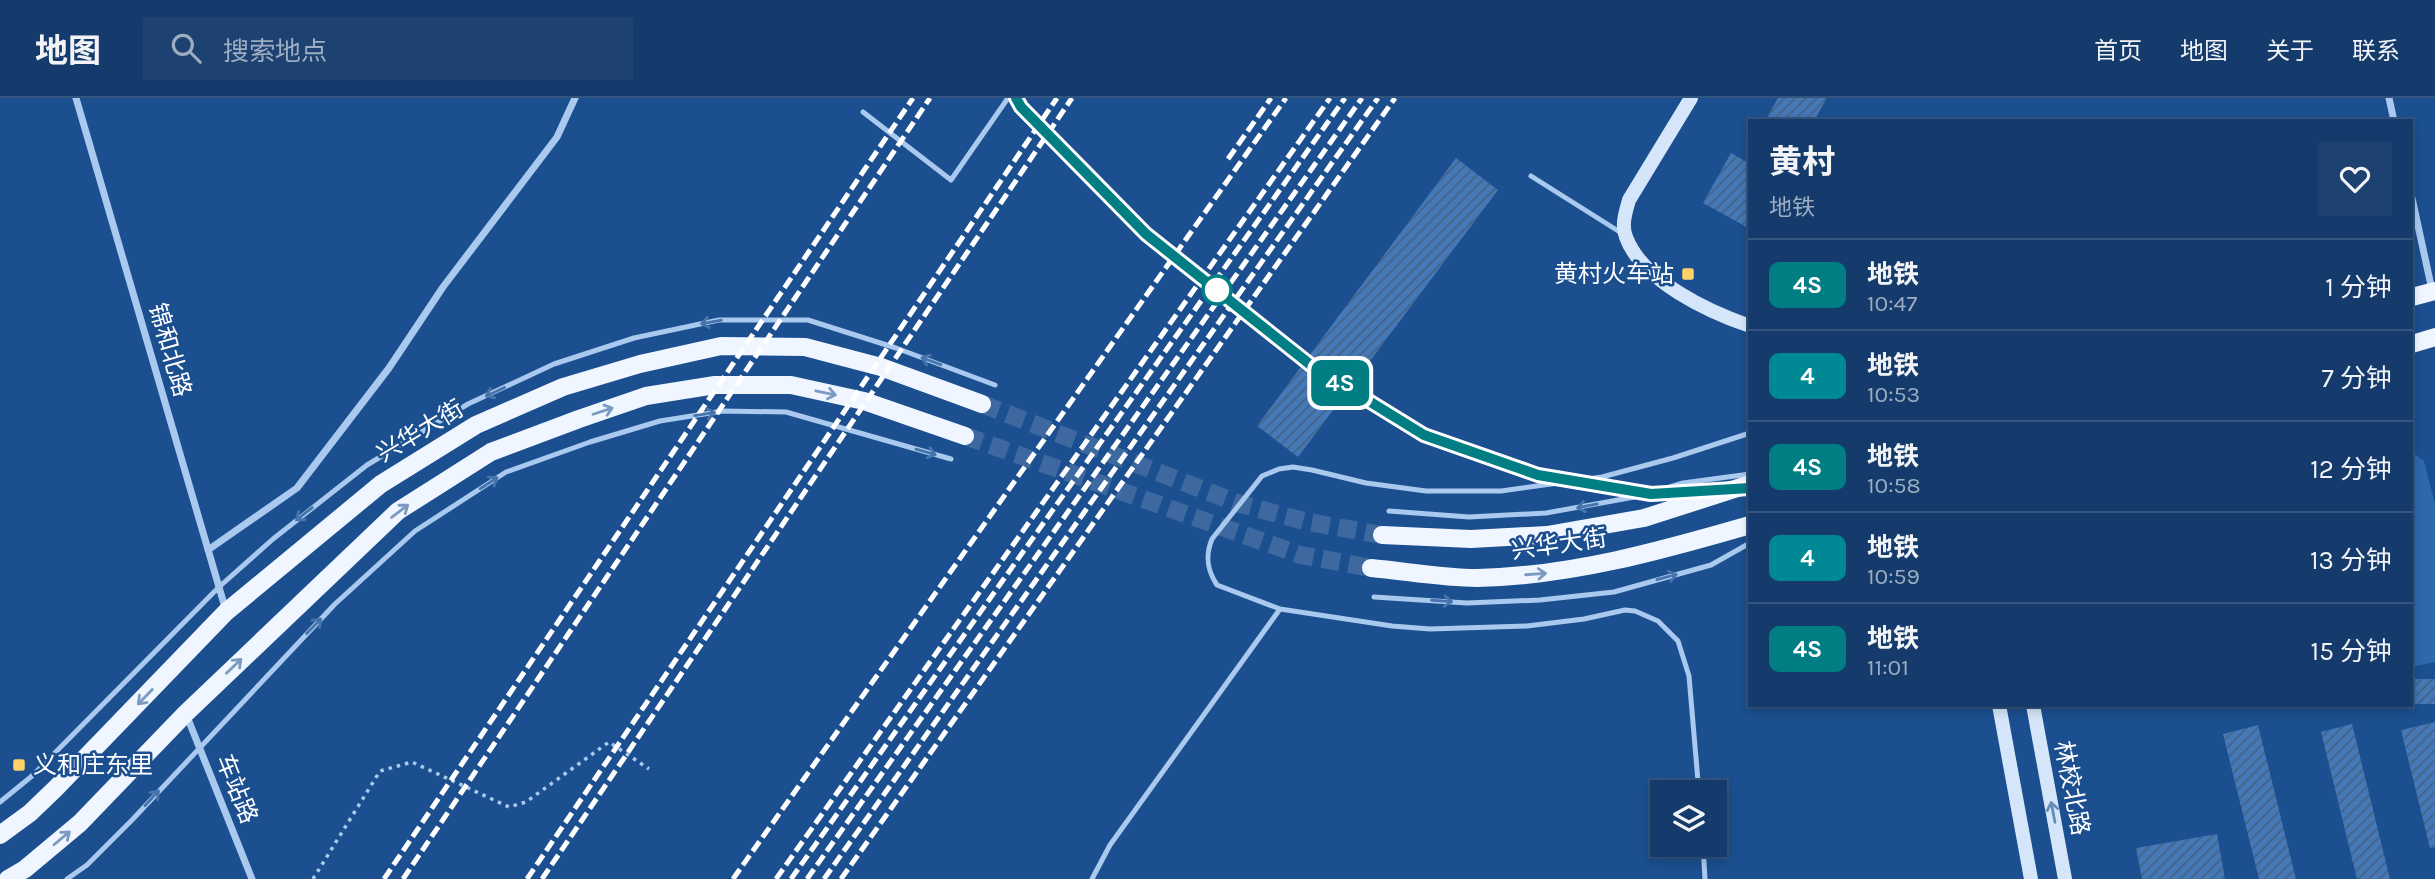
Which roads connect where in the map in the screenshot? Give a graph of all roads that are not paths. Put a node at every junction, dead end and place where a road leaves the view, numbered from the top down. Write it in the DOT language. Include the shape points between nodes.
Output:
graph roads {
  1 [pos="76,98"];
  2 [pos="575,98"];
  3 [pos="1008,98"];
  4 [pos="1691,98"];
  5 [pos="2389,98"];
  6 [pos="863,112"];
  7 [pos="2394,119"];
  8 [pos="1531,176"];
  9 [pos="2413,202"];
  10 [pos="1625,236"];
  11 [pos="2434,292"];
  12 [pos="2413,298"];
  13 [pos="1748,325"];
  14 [pos="2435,337"];
  15 [pos="2413,344"];
  16 [pos="995,385"];
  17 [pos="982,404"];
  18 [pos="1748,434"];
  19 [pos="965,436"];
  20 [pos="950,459"];
  21 [pos="1748,474"];
  22 [pos="1748,485"];
  23 [pos="1389,511"];
  24 [pos="1748,526"];
  25 [pos="1382,535"];
  26 [pos="1748,544"];
  27 [pos="208,550"];
  28 [pos="1371,568"];
  29 [pos="219,587"];
  30 [pos="1374,597"];
  31 [pos="1280,608"];
  32 [pos="226,612"];
  33 [pos="1999,707"];
  34 [pos="2033,707"];
  35 [pos="186,714"];
  36 [pos="199,747"];
  37 [pos="1698,780"];
  38 [pos="0,802"];
  39 [pos="0,835"];
  40 [pos="1704,857"];
  41 [pos="8,879"];
  42 [pos="67,879"];
  43 [pos="252,879"];
  44 [pos="1092,879"];
  45 [pos="1705,879"];
  46 [pos="2031,879"];
  47 [pos="2065,879"];
  1 -- 27 [label="street, 锦和北路"];
  2 -- 27 [label="street" via="557,137 297,488"];
  3 -- 6 [label="lane" via="951,180"];
  4 -- 10 [label="main road" via="1629,200"];
  5 -- 7 [label="street"];
  8 -- 10 [label="lane"];
  9 -- 11 [label="street"];
  10 -- 13 [label="main road" via="1656,275 1717,314"];
  11 -- 12 [label="main road"];
  14 -- 15 [label="main road"];
  16 -- 29 [label="lane, one-way" via="808,320 719,320 634,338 554,364 457,411 368,465"];
  17 -- 32 [label="main road, 兴华大街" via="881,367 805,346 721,346 640,364 564,387 476,425 381,484"];
  18 -- 31 [label="lane" via="1602,477 1500,491 1406,489 1293,467 1262,475 1212,539 1208,565 1217,585"];
  35 -- 19 [label="main road, one-way" via="398,511 491,452 579,419 646,396 715,385 791,385 864,401"];
  36 -- 20 [label="lane, one-way" via="335,604 415,531 506,472 660,421 723,411 786,412"];
  21 -- 23 [label="lane, one-way" via="1683,483 1640,496 1546,513 1469,517"];
  22 -- 25 [label="main road, 兴华大街" via="1644,518 1546,535 1471,539"];
  28 -- 24 [label="main road, 兴华大街, one-way" via="1475,578 1555,573 1651,554"];
  30 -- 26 [label="lane, one-way" via="1467,603 1615,592 1711,565"];
  27 -- 29 [label="street, 锦和北路"];
  29 -- 32 [label="street, 锦和北路"];
  29 -- 38 [label="lane" via="32,776"];
  31 -- 37 [label="lane" via="1430,629 1527,626 1625,610 1650,616 1678,641 1684,657"];
  31 -- 44 [label="lane" via="1110,845"];
  32 -- 39 [label="main road, 兴华大街, one-way" via="56,788"];
  33 -- 46 [label="main road"];
  47 -- 34 [label="main road, 林校北路, one-way"];
  35 -- 36 [label="street, 车站路"];
  41 -- 35 [label="main road, one-way" via="80,823"];
  42 -- 36 [label="lane, one-way" via="87,865"];
  36 -- 43 [label="street, 车站路"];
  40 -- 45 [label="lane"];
}
